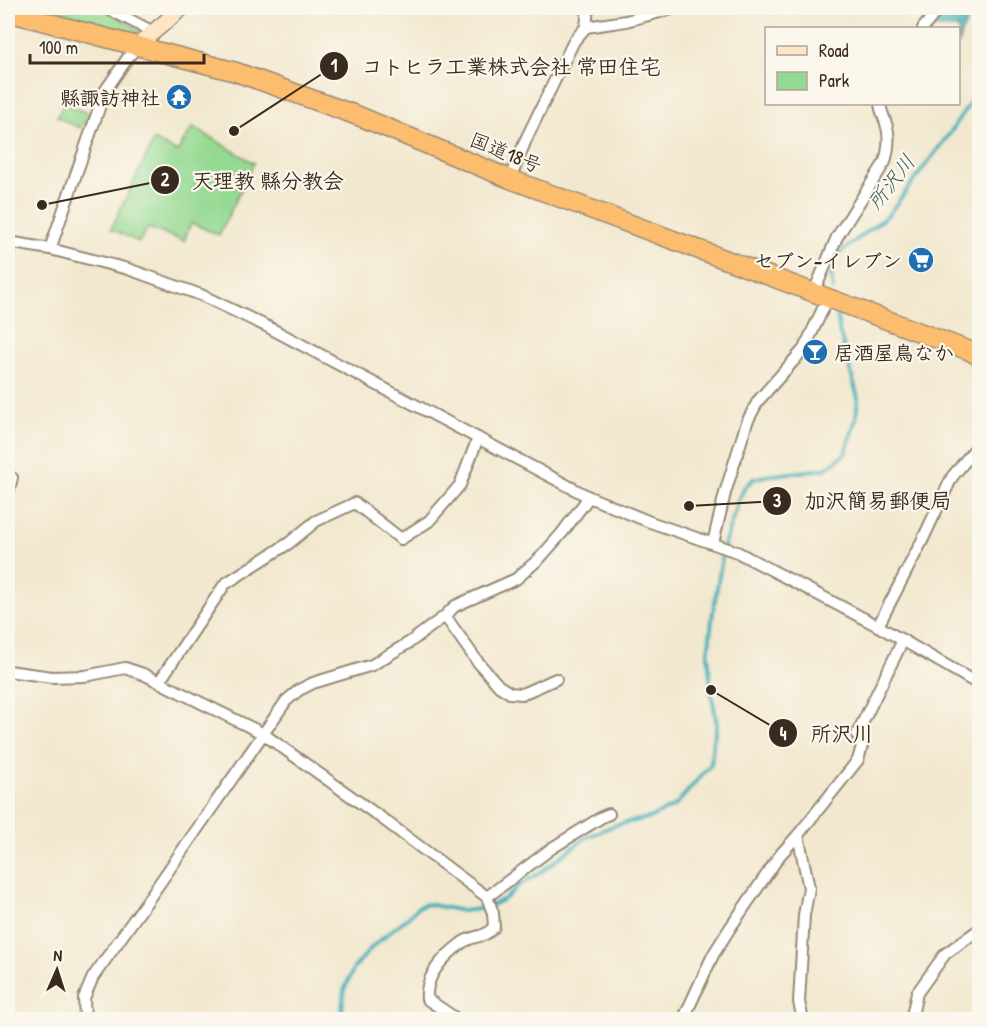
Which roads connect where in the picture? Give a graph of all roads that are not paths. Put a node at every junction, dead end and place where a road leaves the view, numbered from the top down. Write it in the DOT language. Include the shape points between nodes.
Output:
graph roads {
  1 [pos="107,8"];
  2 [pos="182,8"];
  3 [pos="588,8"];
  4 [pos="675,8"];
  5 [pos="939,8"];
  6 [pos="8,12"];
  7 [pos="586,27"];
  8 [pos="924,27"];
  9 [pos="153,32"];
  10 [pos="138,46"];
  11 [pos="880,105"];
  12 [pos="510,179"];
  13 [pos="8,242"];
  14 [pos="50,249"];
  15 [pos="821,295"];
  16 [pos="980,357"];
  17 [pos="478,438"];
  18 [pos="980,443"];
  19 [pos="8,476"];
  20 [pos="8,493"];
  21 [pos="588,497"];
  22 [pos="713,543"];
  23 [pos="445,616"];
  24 [pos="878,626"];
  25 [pos="903,640"];
  26 [pos="8,671"];
  27 [pos="556,679"];
  28 [pos="159,682"];
  29 [pos="980,686"];
  30 [pos="262,733"];
  31 [pos="609,814"];
  32 [pos="798,835"];
  33 [pos="487,897"];
  34 [pos="980,929"];
  35 [pos="85,1020"];
  36 [pos="458,1020"];
  37 [pos="682,1020"];
  38 [pos="803,1020"];
  39 [pos="911,1020"];
  1 -- 9 [label="street"];
  2 -- 9 [label="street"];
  3 -- 7 [label="street"];
  4 -- 7 [label="street"];
  5 -- 8 [label="street"];
  6 -- 10 [label="highway, 国道18号"];
  7 -- 12 [label="street" via="574,41"];
  9 -- 10 [label="street"];
  10 -- 12 [label="highway, 国道18号" via="236,72 351,113"];
  10 -- 14 [label="street" via="105,91"];
  11 -- 15 [label="street" via="888,129 885,162 837,237"];
  12 -- 15 [label="highway, 国道18号"];
  13 -- 14 [label="street"];
  14 -- 17 [label="street" via="128,269 201,295"];
  15 -- 16 [label="highway, 国道18号"];
  15 -- 22 [label="street" via="804,349 758,400 747,422"];
  17 -- 21 [label="street"];
  17 -- 28 [label="street" via="460,485 429,521 401,539 355,503 316,521 225,584"];
  18 -- 24 [label="street" via="952,477"];
  19 -- 20 [label="street" via="12,478"];
  21 -- 22 [label="street"];
  21 -- 23 [label="street" via="562,533 516,579 455,606"];
  22 -- 24 [label="street"];
  23 -- 27 [label="street" via="477,661 510,693 522,694"];
  23 -- 30 [label="street" via="372,665 299,690 286,700"];
  24 -- 25 [label="street"];
  25 -- 29 [label="street"];
  25 -- 32 [label="street" via="856,734 862,746 858,760"];
  26 -- 28 [label="street" via="52,677 86,676 125,668"];
  28 -- 30 [label="street"];
  30 -- 33 [label="street"];
  30 -- 35 [label="street" via="93,977 84,998"];
  31 -- 33 [label="street" via="552,848"];
  32 -- 37 [label="street" via="780,855 713,955"];
  32 -- 38 [label="street" via="809,888 799,1002"];
  33 -- 36 [label="street" via="494,927 487,934 464,941 431,976 427,999"];
  34 -- 39 [label="street" via="945,954 917,993"];
}
